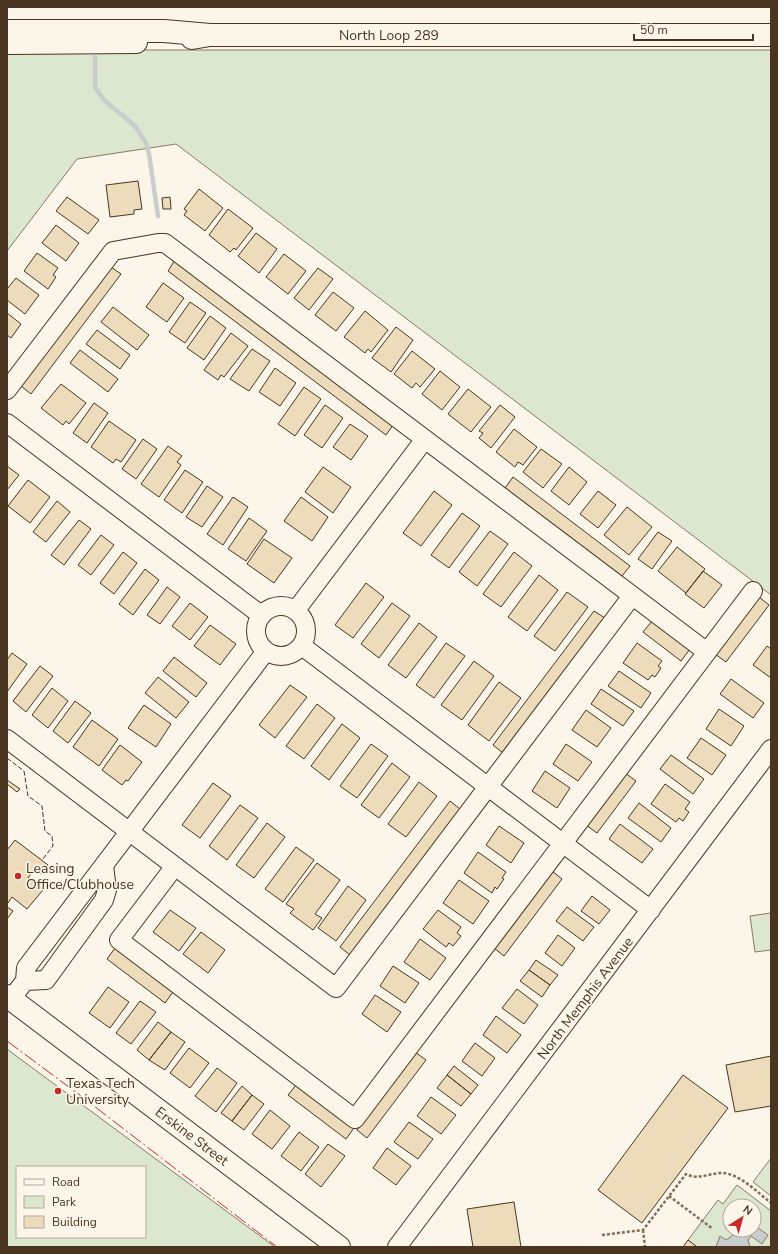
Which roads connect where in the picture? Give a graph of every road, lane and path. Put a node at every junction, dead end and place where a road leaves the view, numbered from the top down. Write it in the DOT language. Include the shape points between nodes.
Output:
graph roads {
  1 [pos="7,31"];
  2 [pos="771,35"];
  3 [pos="210,36"];
  4 [pos="7,43"];
  5 [pos="7,390"];
  6 [pos="7,423"];
  7 [pos="425,439"];
  8 [pos="753,591"];
  9 [pos="632,596"];
  10 [pos="296,610"];
  11 [pos="261,615"];
  12 [pos="302,646"];
  13 [pos="266,651"];
  14 [pos="707,652"];
  15 [pos="7,739"];
  16 [pos="771,749"];
  17 [pos="488,787"];
  18 [pos="129,831"];
  19 [pos="562,843"];
  20 [pos="175,866"];
  21 [pos="651,910"];
  22 [pos="9,998"];
  23 [pos="669,1196"];
  24 [pos="771,1203"];
  25 [pos="713,1229"];
  26 [pos="643,1230"];
  27 [pos="602,1236"];
  28 [pos="339,1247"];
  29 [pos="397,1247"];
  30 [pos="645,1247"];
  1 -- 3 [label="main road" via="164,31"];
  2 -- 3 [label="main road, North Loop 289"];
  3 -- 4 [label="main road, North Loop 289" via="163,42"];
  5 -- 7 [label="street" via="114,251 158,242 172,247"];
  6 -- 11 [label="street"];
  7 -- 9 [label="street"];
  7 -- 10 [label="street"];
  8 -- 14 [label="street"];
  9 -- 14 [label="street"];
  9 -- 17 [label="street"];
  10 -- 11 [label="street" via="286,606 275,606"];
  10 -- 12 [label="street" via="306,624 306,636"];
  11 -- 13 [label="street" via="256,631 258,642"];
  12 -- 13 [label="street" via="293,653 282,656"];
  12 -- 17 [label="street"];
  13 -- 18 [label="street"];
  14 -- 19 [label="street"];
  15 -- 18 [label="street"];
  16 -- 21 [label="street, North Memphis Avenue"];
  17 -- 19 [label="street"];
  17 -- 20 [label="street" via="336,988"];
  18 -- 20 [label="street"];
  18 -- 22 [label="street" via="26,968 25,981"];
  19 -- 20 [label="street" via="355,1118 119,940"];
  19 -- 21 [label="street"];
  21 -- 29 [label="street, North Memphis Avenue"];
  22 -- 28 [label="main road, Erskine Street"];
  23 -- 24 [label="path" via="686,1174 698,1178 720,1173 736,1177"];
  23 -- 25 [label="path"];
  23 -- 26 [label="path"];
  26 -- 27 [label="path"];
  26 -- 30 [label="path"];
}
